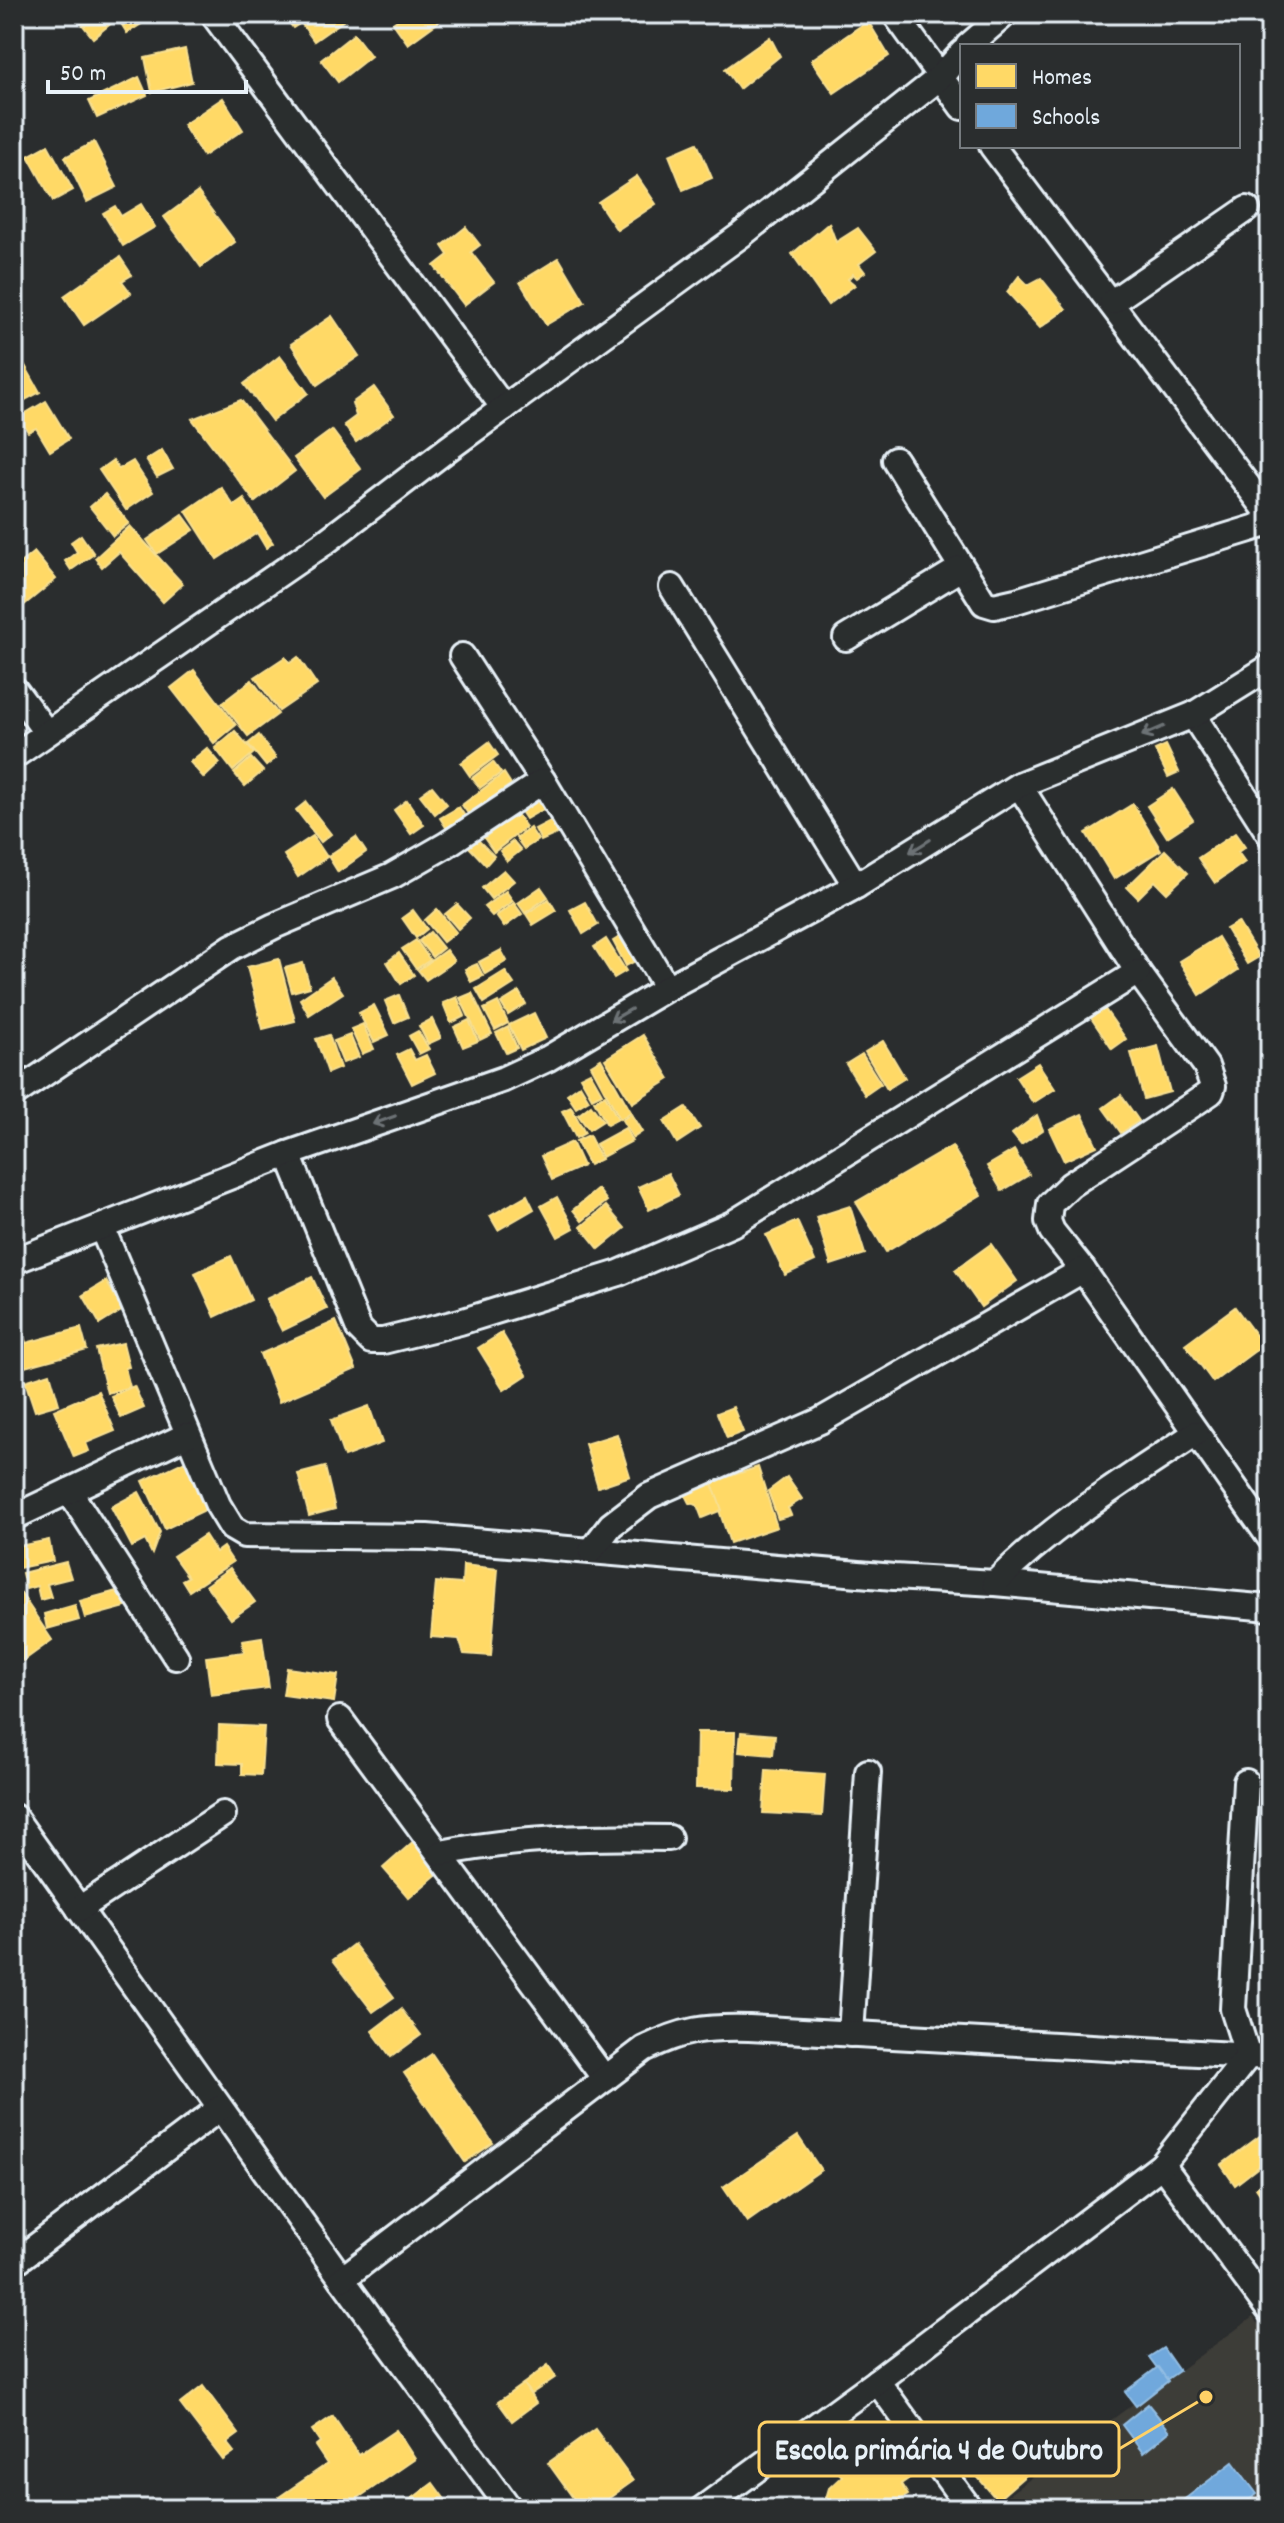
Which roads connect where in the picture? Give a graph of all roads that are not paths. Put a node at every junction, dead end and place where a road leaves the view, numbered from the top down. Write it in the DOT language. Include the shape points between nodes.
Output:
graph roads {
  1 [pos="213,14"];
  2 [pos="895,14"];
  3 [pos="1005,14"];
  4 [pos="970,44"];
  5 [pos="960,55"];
  6 [pos="939,78"];
  7 [pos="960,104"];
  8 [pos="994,148"];
  9 [pos="1247,209"];
  10 [pos="1112,302"];
  11 [pos="504,408"];
  12 [pos="895,460"];
  13 [pos="1270,515"];
  14 [pos="1270,523"];
  15 [pos="961,568"];
  16 [pos="672,587"];
  17 [pos="846,638"];
  18 [pos="462,656"];
  19 [pos="1270,667"];
  20 [pos="14,689"];
  21 [pos="1193,715"];
  22 [pos="46,732"];
  23 [pos="14,756"];
  24 [pos="543,781"];
  25 [pos="1019,785"];
  26 [pos="1270,835"];
  27 [pos="856,886"];
  28 [pos="1138,972"];
  29 [pos="667,988"];
  30 [pos="14,1094"];
  31 [pos="288,1154"];
  32 [pos="102,1228"];
  33 [pos="14,1261"];
  34 [pos="1083,1270"];
  35 [pos="1196,1433"];
  36 [pos="187,1435"];
  37 [pos="69,1491"];
  38 [pos="14,1517"];
  39 [pos="1270,1538"];
  40 [pos="591,1551"];
  41 [pos="995,1583"];
  42 [pos="1270,1608"];
  43 [pos="176,1657"];
  44 [pos="340,1719"];
  45 [pos="868,1772"];
  46 [pos="1246,1782"];
  47 [pos="223,1814"];
  48 [pos="14,1817"];
  49 [pos="669,1838"];
  50 [pos="441,1853"];
  51 [pos="79,1909"];
  52 [pos="851,2034"];
  53 [pos="1259,2056"];
  54 [pos="605,2079"];
  55 [pos="220,2108"];
  56 [pos="1162,2165"];
  57 [pos="14,2263"];
  58 [pos="342,2279"];
  59 [pos="1270,2311"];
  60 [pos="877,2381"];
  61 [pos="510,2509"];
  62 [pos="702,2509"];
  63 [pos="970,2509"];
  1 -- 11 [label="street"];
  2 -- 6 [label="street"];
  3 -- 4 [label="street"];
  5 -- 6 [label="street"];
  6 -- 7 [label="street"];
  6 -- 11 [label="street" via="741,235"];
  8 -- 10 [label="street"];
  9 -- 10 [label="street"];
  10 -- 13 [label="street"];
  11 -- 22 [label="street" via="324,543"];
  12 -- 15 [label="street"];
  14 -- 15 [label="street" via="994,606 984,603"];
  15 -- 17 [label="street"];
  16 -- 27 [label="street"];
  18 -- 24 [label="street"];
  19 -- 21 [label="street"];
  20 -- 22 [label="street"];
  21 -- 25 [label="street, one-way"];
  21 -- 26 [label="street"];
  22 -- 23 [label="street"];
  24 -- 29 [label="street"];
  24 -- 30 [label="street" via="392,876 232,947"];
  25 -- 27 [label="street, one-way"];
  25 -- 28 [label="street"];
  27 -- 29 [label="street"];
  28 -- 31 [label="street" via="732,1224 619,1273 383,1341 371,1341 359,1329"];
  28 -- 34 [label="street" via="1206,1066 1213,1086 1050,1204 1052,1231"];
  29 -- 31 [label="street, one-way" via="504,1079"];
  31 -- 32 [label="street"];
  32 -- 33 [label="street"];
  32 -- 36 [label="street"];
  34 -- 35 [label="street"];
  34 -- 40 [label="street" via="820,1421 649,1496 611,1525"];
  35 -- 39 [label="street"];
  35 -- 41 [label="street" via="1073,1514"];
  36 -- 37 [label="street"];
  36 -- 40 [label="street" via="218,1505 232,1528 244,1535 427,1537"];
  37 -- 38 [label="street"];
  37 -- 43 [label="street"];
  40 -- 41 [label="street"];
  41 -- 42 [label="street"];
  44 -- 50 [label="street"];
  45 -- 52 [label="street"];
  46 -- 53 [label="street" via="1233,2009"];
  47 -- 51 [label="street"];
  48 -- 51 [label="street"];
  49 -- 50 [label="street" via="497,1842"];
  50 -- 54 [label="street"];
  51 -- 55 [label="street"];
  52 -- 53 [label="street"];
  52 -- 54 [label="street" via="706,2027 644,2049"];
  53 -- 56 [label="street"];
  54 -- 58 [label="street"];
  55 -- 57 [label="street"];
  55 -- 58 [label="street"];
  56 -- 59 [label="street"];
  56 -- 60 [label="street"];
  58 -- 61 [label="street"];
  60 -- 62 [label="street"];
  60 -- 63 [label="street"];
}
